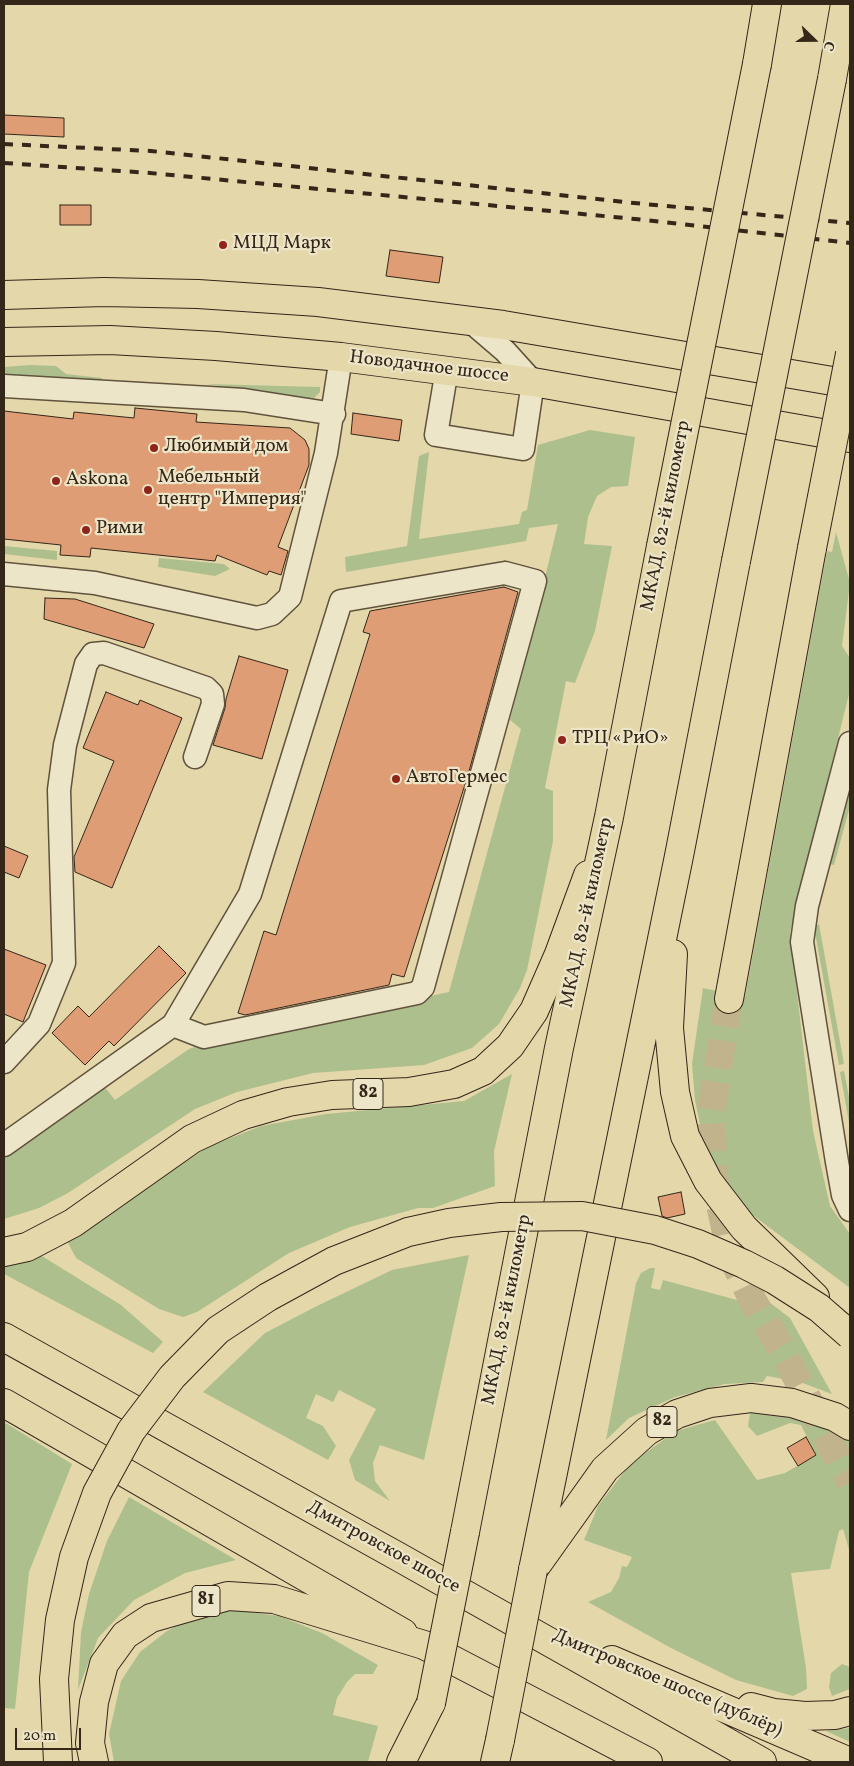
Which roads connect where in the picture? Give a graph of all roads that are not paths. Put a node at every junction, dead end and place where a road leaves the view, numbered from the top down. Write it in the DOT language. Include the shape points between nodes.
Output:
graph roads {
  1 [pos="767,4"];
  2 [pos="845,4"];
  3 [pos="4,295"];
  4 [pos="470,321"];
  5 [pos="4,342"];
  6 [pos="850,354"];
  7 [pos="341,357"];
  8 [pos="447,369"];
  9 [pos="533,382"];
  10 [pos="850,384"];
  11 [pos="4,386"];
  12 [pos="334,414"];
  13 [pos="850,438"];
  14 [pos="4,574"];
  15 [pos="850,743"];
  16 [pos="195,757"];
  17 [pos="609,817"];
  18 [pos="676,870"];
  19 [pos="729,1000"];
  20 [pos="173,1025"];
  21 [pos="4,1062"];
  22 [pos="4,1145"];
  23 [pos="850,1210"];
  24 [pos="4,1252"];
  25 [pos="850,1326"];
  26 [pos="850,1335"];
  27 [pos="4,1337"];
  28 [pos="4,1403"];
  29 [pos="850,1426"];
  30 [pos="533,1570"];
  31 [pos="485,1605"];
  32 [pos="424,1645"];
  33 [pos="657,1680"];
  34 [pos="431,1703"];
  35 [pos="850,1711"];
  36 [pos="498,1751"];
  37 [pos="58,1762"];
  38 [pos="94,1762"];
  39 [pos="401,1762"];
  40 [pos="416,1762"];
  41 [pos="648,1762"];
  42 [pos="762,1762"];
  43 [pos="850,1762"];
  1 -- 17 [label="main road, МКАД, 82-й километр, bridge"];
  2 -- 18 [label="main road, bridge"];
  3 -- 4 [label="main road" via="104,292 206,295 318,302"];
  4 -- 9 [label="lane" via="505,351"];
  4 -- 10 [label="main road"];
  5 -- 7 [label="main road, Новодачное шоссе" via="110,340"];
  6 -- 19 [label="main road, bridge"];
  7 -- 8 [label="main road, Новодачное шоссе"];
  7 -- 12 [label="lane"];
  8 -- 9 [label="main road, Новодачное шоссе"];
  8 -- 9 [label="lane" via="436,435 523,449"];
  9 -- 13 [label="main road, Новодачное шоссе"];
  11 -- 12 [label="lane" via="244,400"];
  12 -- 14 [label="lane" via="290,597 272,614 257,618 96,583"];
  15 -- 23 [label="lane" via="807,906 802,942 837,1162 843,1195"];
  16 -- 21 [label="lane" via="214,704 212,694 206,688 104,653 93,654 86,664 65,745 59,790 64,963 39,1024"];
  17 -- 24 [label="main road, 82" via="559,954 534,1011 510,1046 483,1071 454,1084 409,1092 324,1096 243,1115 192,1139 73,1223 27,1247"];
  17 -- 34 [label="main road, МКАД, 82-й километр, bridge" via="559,1048"];
  18 -- 25 [label="main road" via="670,1028 675,1092 685,1136 708,1181 744,1228 791,1275"];
  18 -- 30 [label="main road"];
  20 -- 20 [label="lane" via="204,1037 416,992 423,987 535,581 505,573 341,601 250,894"];
  20 -- 22 [label="lane"];
  26 -- 37 [label="main road, bridge" via="819,1308 744,1264 655,1230 582,1216 501,1217 449,1223 408,1232 334,1261 268,1297 218,1330 172,1378 136,1423 105,1477 74,1557 60,1620 54,1679"];
  27 -- 31 [label="main road, Дмитровское шоссе"];
  28 -- 32 [label="main road"];
  29 -- 30 [label="main road, 82" via="835,1417 792,1403 752,1398 710,1403 677,1414 647,1431 604,1470"];
  30 -- 36 [label="main road, bridge"];
  31 -- 33 [label="main road, Дмитровское шоссе (дублёр)"];
  31 -- 42 [label="main road, Дмитровское шоссе"];
  32 -- 38 [label="main road, 81" via="274,1599 228,1596 151,1618 125,1635 104,1664 94,1702 90,1743"];
  32 -- 41 [label="main road"];
  33 -- 35 [label="main road" via="774,1713 835,1715"];
  33 -- 43 [label="main road, Дмитровское шоссе (дублёр)"];
  34 -- 39 [label="main road"];
  34 -- 40 [label="main road, МКАД, 82-й километр"];
}
